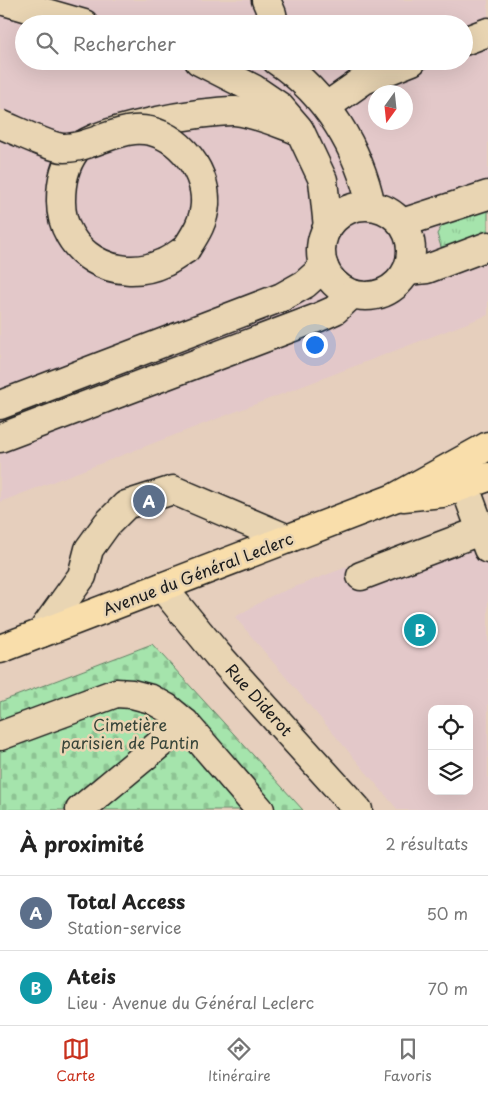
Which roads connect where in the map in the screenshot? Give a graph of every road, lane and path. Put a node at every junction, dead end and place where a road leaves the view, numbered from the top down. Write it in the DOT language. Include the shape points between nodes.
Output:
graph roads {
  1 [pos="1,0"];
  2 [pos="266,0"];
  3 [pos="53,15"];
  4 [pos="272,15"];
  5 [pos="488,32"];
  6 [pos="473,38"];
  7 [pos="217,70"];
  8 [pos="290,70"];
  9 [pos="389,70"];
  10 [pos="327,106"];
  11 [pos="0,124"];
  12 [pos="300,131"];
  13 [pos="488,195"];
  14 [pos="371,206"];
  15 [pos="402,223"];
  16 [pos="328,227"];
  17 [pos="488,246"];
  18 [pos="324,267"];
  19 [pos="407,271"];
  20 [pos="352,294"];
  21 [pos="0,405"];
  22 [pos="0,438"];
  23 [pos="488,446"];
  24 [pos="477,482"];
  25 [pos="394,498"];
  26 [pos="288,539"];
  27 [pos="484,540"];
  28 [pos="360,576"];
  29 [pos="162,588"];
  30 [pos="41,633"];
  31 [pos="0,649"];
  32 [pos="185,723"];
  33 [pos="0,736"];
  34 [pos="80,810"];
  35 [pos="260,810"];
  36 [pos="358,810"];
  1 -- 3 [label="street"];
  2 -- 4 [label="street"];
  5 -- 6 [label="street"];
  7 -- 12 [label="street" via="279,106"];
  8 -- 10 [label="street"];
  9 -- 10 [label="street" via="364,80"];
  10 -- 14 [label="street" via="348,139"];
  11 -- 12 [label="street, bridge" via="63,148 91,142 116,133 150,131 171,140 191,158 200,177 205,204 200,226 186,249 162,264 142,269 118,269 99,264 82,253 67,232 60,212 65,166 77,148 111,133 194,113 236,111"];
  12 -- 16 [label="street" via="323,180"];
  13 -- 15 [label="street"];
  14 -- 15 [label="street" via="385,209"];
  14 -- 16 [label="street" via="343,211"];
  15 -- 19 [label="street" via="411,242"];
  16 -- 18 [label="street" via="321,247"];
  17 -- 19 [label="street" via="427,269"];
  18 -- 20 [label="street" via="335,284"];
  18 -- 21 [label="street" via="305,284 282,297"];
  19 -- 20 [label="street" via="399,282 381,294"];
  20 -- 22 [label="street" via="335,310 316,318"];
  23 -- 25 [label="main road, Avenue du Général Leclerc"];
  24 -- 25 [label="main road, Avenue du Général Leclerc" via="442,494"];
  24 -- 27 [label="street"];
  25 -- 26 [label="main road, Avenue du Général Leclerc"];
  26 -- 29 [label="main road, Avenue du Général Leclerc"];
  26 -- 30 [label="street" via="173,490 126,506 89,548 82,576"];
  27 -- 28 [label="street"];
  29 -- 30 [label="main road, Avenue du Général Leclerc"];
  29 -- 36 [label="street, Rue Diderot" via="186,619"];
  30 -- 31 [label="main road, Avenue du Général Leclerc"];
  32 -- 33 [label="street" via="151,699 116,693"];
  32 -- 34 [label="street"];
  32 -- 35 [label="street"];
}
